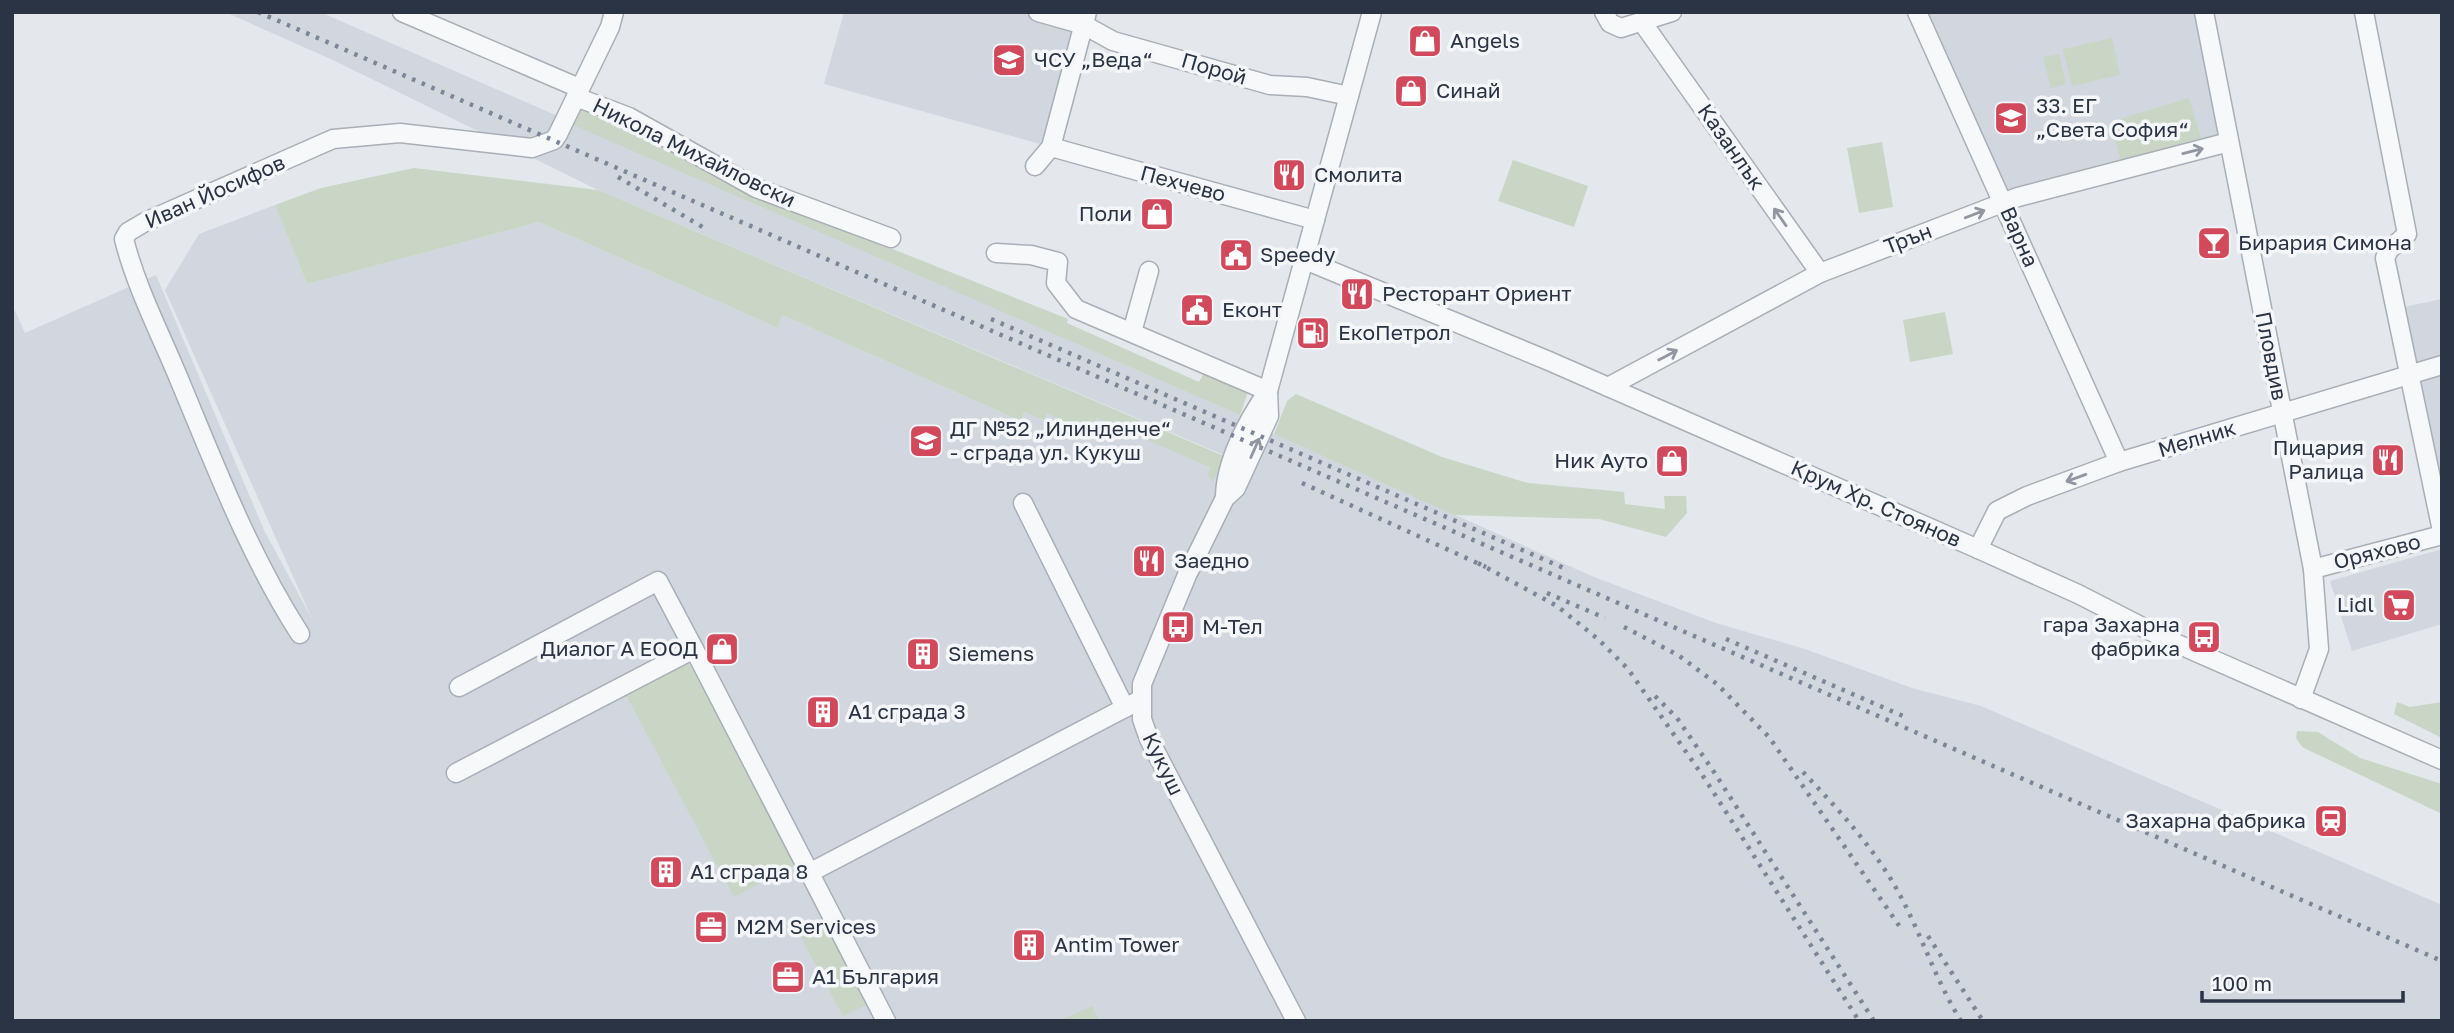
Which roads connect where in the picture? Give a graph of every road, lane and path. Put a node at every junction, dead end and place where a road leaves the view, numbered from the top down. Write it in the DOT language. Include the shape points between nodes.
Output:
graph roads {
  1 [pos="402,12"];
  2 [pos="614,12"];
  3 [pos="1038,12"];
  4 [pos="1372,12"];
  5 [pos="1604,12"];
  6 [pos="1672,12"];
  7 [pos="1917,12"];
  8 [pos="2204,12"];
  9 [pos="2364,12"];
  10 [pos="1085,19"];
  11 [pos="1642,22"];
  12 [pos="578,92"];
  13 [pos="1349,96"];
  14 [pos="2229,142"];
  15 [pos="1051,147"];
  16 [pos="1035,166"];
  17 [pos="2004,202"];
  18 [pos="1315,220"];
  19 [pos="891,238"];
  20 [pos="996,253"];
  21 [pos="1305,260"];
  22 [pos="1149,271"];
  23 [pos="1820,273"];
  24 [pos="1132,332"];
  25 [pos="2442,365"];
  26 [pos="2409,375"];
  27 [pos="1608,387"];
  28 [pos="1268,391"];
  29 [pos="2282,414"];
  30 [pos="2119,462"];
  31 [pos="1023,503"];
  32 [pos="2442,533"];
  33 [pos="1979,549"];
  34 [pos="2313,569"];
  35 [pos="300,634"];
  36 [pos="694,649"];
  37 [pos="459,687"];
  38 [pos="2301,699"];
  39 [pos="1132,704"];
  40 [pos="2442,761"];
  41 [pos="456,773"];
  42 [pos="811,872"];
  43 [pos="886,1021"];
  44 [pos="1296,1021"];
  1 -- 12 [label="street, Никола Михайловски"];
  2 -- 12 [label="street, Иван Йосифов"];
  3 -- 10 [label="street, Порой"];
  4 -- 13 [label="street, Кукуш"];
  5 -- 11 [label="street" via="1615,27"];
  6 -- 11 [label="street"];
  7 -- 17 [label="street, Варна"];
  8 -- 14 [label="street, Пловдив"];
  9 -- 26 [label="street" via="2407,234 2385,258"];
  10 -- 13 [label="street, Порой" via="1113,41 1270,85"];
  10 -- 15 [label="street"];
  23 -- 11 [label="street, Казанлък, one-way"];
  12 -- 19 [label="street, Никола Михайловски" via="693,150 756,188"];
  12 -- 35 [label="street, Иван Йосифов" via="558,134 544,145 517,148 400,133 333,139 145,222 124,239 134,272 270,587"];
  13 -- 18 [label="street, Кукуш"];
  17 -- 14 [label="street, Трън, one-way"];
  14 -- 29 [label="street, Пловдив"];
  15 -- 16 [label="street"];
  15 -- 18 [label="street, Пехчево"];
  23 -- 17 [label="street, Трън, one-way"];
  17 -- 30 [label="street, Варна"];
  18 -- 21 [label="street, Кукуш"];
  20 -- 24 [label="street" via="1058,262 1056,283 1076,309"];
  21 -- 27 [label="street, Крум Хр. Стоянов"];
  21 -- 28 [label="street, Кукуш"];
  22 -- 24 [label="street"];
  27 -- 23 [label="street, Трън, one-way"];
  24 -- 28 [label="street"];
  25 -- 26 [label="street, Мелник"];
  26 -- 29 [label="street, Мелник"];
  26 -- 32 [label="street"];
  27 -- 33 [label="street, Крум Хр. Стоянов"];
  28 -- 39 [label="street, Кукуш" via="1269,416 1236,488 1225,498"];
  29 -- 30 [label="street, Мелник"];
  29 -- 34 [label="street, Пловдив"];
  30 -- 33 [label="street, Мелник, one-way" via="2004,506 1991,519"];
  31 -- 39 [label="street"];
  32 -- 34 [label="street, Оряхово"];
  33 -- 38 [label="street, Крум Хр. Стоянов"];
  34 -- 38 [label="street, Пловдив" via="2319,649"];
  36 -- 37 [label="street" via="658,581"];
  36 -- 41 [label="street"];
  36 -- 42 [label="street"];
  38 -- 40 [label="street, Крум Хр. Стоянов"];
  39 -- 42 [label="street"];
  39 -- 44 [label="street, Кукуш"];
  42 -- 43 [label="street"];
}
